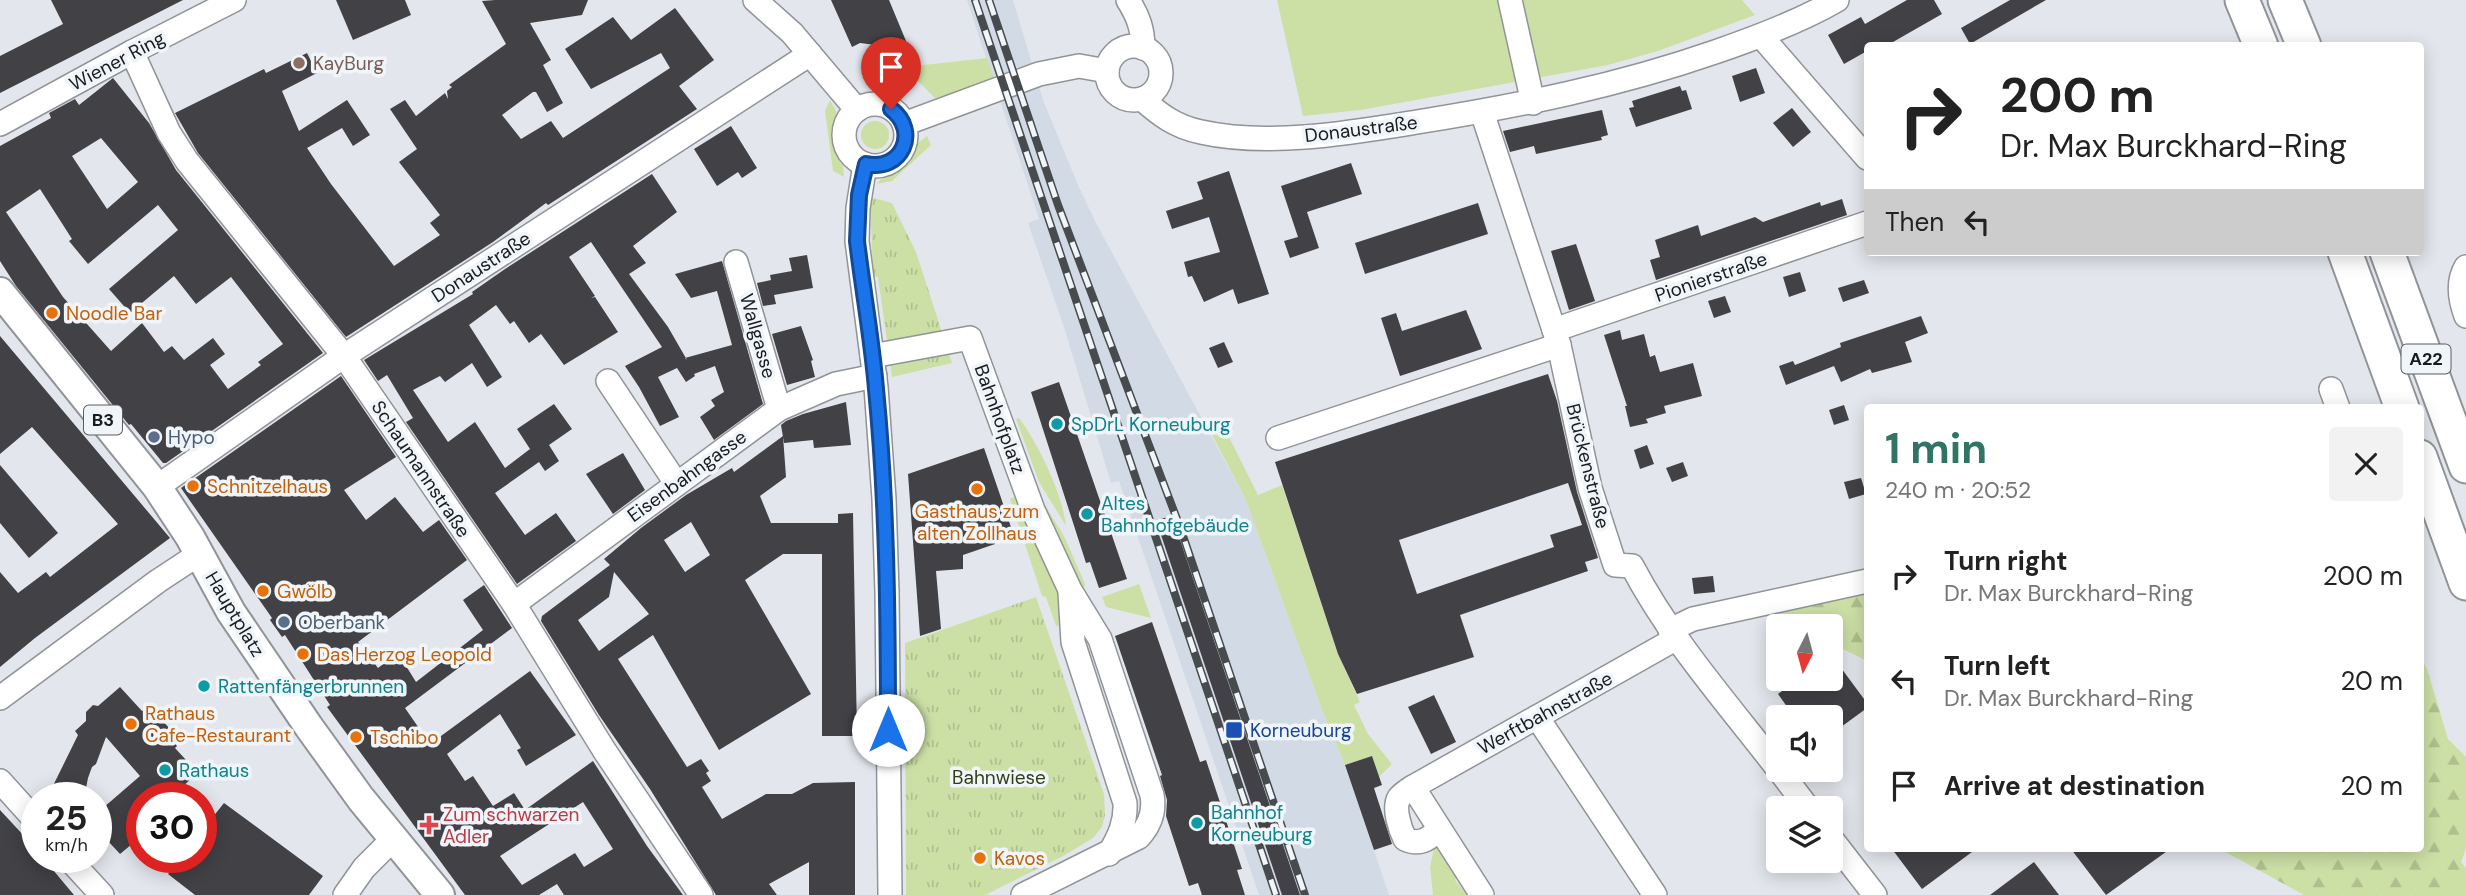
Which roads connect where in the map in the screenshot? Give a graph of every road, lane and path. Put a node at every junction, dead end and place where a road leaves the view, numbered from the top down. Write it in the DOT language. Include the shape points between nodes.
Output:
graph roads {
  1 [pos="234,0"];
  2 [pos="1128,0"];
  3 [pos="1510,0"];
  4 [pos="1836,0"];
  5 [pos="2242,0"];
  6 [pos="2285,0"];
  7 [pos="771,5"];
  8 [pos="1761,36"];
  9 [pos="2259,42"];
  10 [pos="2302,42"];
  11 [pos="1143,48"];
  12 [pos="132,52"];
  13 [pos="810,54"];
  14 [pos="1107,71"];
  15 [pos="1142,99"];
  16 [pos="1533,103"];
  17 [pos="858,110"];
  18 [pos="1482,112"];
  19 [pos="0,124"];
  20 [pos="904,124"];
  21 [pos="1864,155"];
  22 [pos="866,164"];
  23 [pos="1864,224"];
  24 [pos="2346,256"];
  25 [pos="2388,256"];
  26 [pos="736,262"];
  27 [pos="2466,267"];
  28 [pos="0,292"];
  29 [pos="2466,316"];
  30 [pos="1556,337"];
  31 [pos="344,356"];
  32 [pos="873,366"];
  33 [pos="608,381"];
  34 [pos="2401,404"];
  35 [pos="779,410"];
  36 [pos="1278,438"];
  37 [pos="2466,466"];
  38 [pos="2424,468"];
  39 [pos="677,483"];
  40 [pos="157,487"];
  41 [pos="199,554"];
  42 [pos="1864,582"];
  43 [pos="2466,583"];
  44 [pos="514,604"];
  45 [pos="1674,634"];
  46 [pos="0,698"];
  47 [pos="1537,717"];
  48 [pos="1766,754"];
  49 [pos="0,781"];
  50 [pos="1787,782"];
  51 [pos="1413,787"];
  52 [pos="1799,796"];
  53 [pos="21,804"];
  54 [pos="1439,830"];
  55 [pos="394,838"];
  56 [pos="1843,854"];
  57 [pos="82,873"];
  58 [pos="102,895"];
  59 [pos="345,895"];
  60 [pos="440,895"];
  61 [pos="701,895"];
  62 [pos="890,895"];
  63 [pos="1023,895"];
  64 [pos="1482,895"];
  65 [pos="1655,895"];
  66 [pos="1875,895"];
  1 -- 12 [label="street, Wiener Ring"];
  2 -- 11 [label="street" via="1140,20"];
  3 -- 16 [label="street"];
  4 -- 8 [label="street, Donaustraße"];
  5 -- 9 [label="highway"];
  6 -- 10 [label="highway"];
  7 -- 13 [label="street"];
  8 -- 16 [label="street, Donaustraße" via="1635,78"];
  8 -- 21 [label="street"];
  11 -- 14 [label="street" via="1122,49"];
  11 -- 15 [label="street" via="1157,61 1160,73 1157,86"];
  12 -- 19 [label="street, Wiener Ring"];
  12 -- 31 [label="street, Schaumannstraße" via="169,133 187,160"];
  13 -- 17 [label="street"];
  13 -- 31 [label="street, Donaustraße"];
  14 -- 15 [label="street, Donaustraße" via="1116,94"];
  14 -- 20 [label="street" via="1079,66 1039,74"];
  15 -- 18 [label="street, Donaustraße" via="1180,126 1226,136 1338,133"];
  16 -- 18 [label="street, Donaustraße"];
  17 -- 20 [label="street" via="882,106"];
  17 -- 22 [label="street" via="846,123 844,140 852,155"];
  18 -- 30 [label="street, Brückenstraße"];
  20 -- 22 [label="street" via="906,138 900,154 881,165"];
  22 -- 32 [label="street" via="857,241"];
  23 -- 30 [label="street, Pionierstraße"];
  24 -- 34 [label="highway, A22"];
  25 -- 37 [label="highway, A22"];
  26 -- 35 [label="street, Wallgasse"];
  27 -- 29 [label="street" via="2460,296"];
  28 -- 40 [label="main road, B3"];
  30 -- 36 [label="street, Pionierstraße"];
  30 -- 45 [label="street, Brückenstraße" via="1590,488 1615,565 1632,566"];
  31 -- 40 [label="street, Donaustraße"];
  31 -- 44 [label="street, Schaumannstraße"];
  32 -- 35 [label="street, Eisenbahngasse"];
  32 -- 62 [label="street" via="887,592"];
  32 -- 63 [label="street, Bahnhofplatz" via="970,338 1033,510 1070,590 1073,642 1125,803 1122,829 1109,854"];
  33 -- 39 [label="street"];
  35 -- 39 [label="street, Eisenbahngasse"];
  38 -- 43 [label="highway"];
  39 -- 44 [label="street, Eisenbahngasse"];
  40 -- 41 [label="main road, B3"];
  41 -- 46 [label="street, Hauptplatz"];
  41 -- 55 [label="main road, Hauptplatz / B3" via="231,612 309,727"];
  42 -- 45 [label="street, Werftbahnstraße" via="1693,619"];
  44 -- 61 [label="street, Schaumannstraße"];
  45 -- 47 [label="street, Werftbahnstraße"];
  45 -- 48 [label="street, Brückenstraße"];
  47 -- 51 [label="street, Werftbahnstraße"];
  47 -- 65 [label="street"];
  49 -- 53 [label="street"];
  50 -- 52 [label="street, Brückenstraße"];
  51 -- 54 [label="street"];
  51 -- 54 [label="street" via="1397,801 1405,839 1425,841"];
  54 -- 64 [label="street"];
  55 -- 59 [label="street"];
  55 -- 60 [label="main road, B3"];
  56 -- 66 [label="street"];
  57 -- 58 [label="street"];
}
